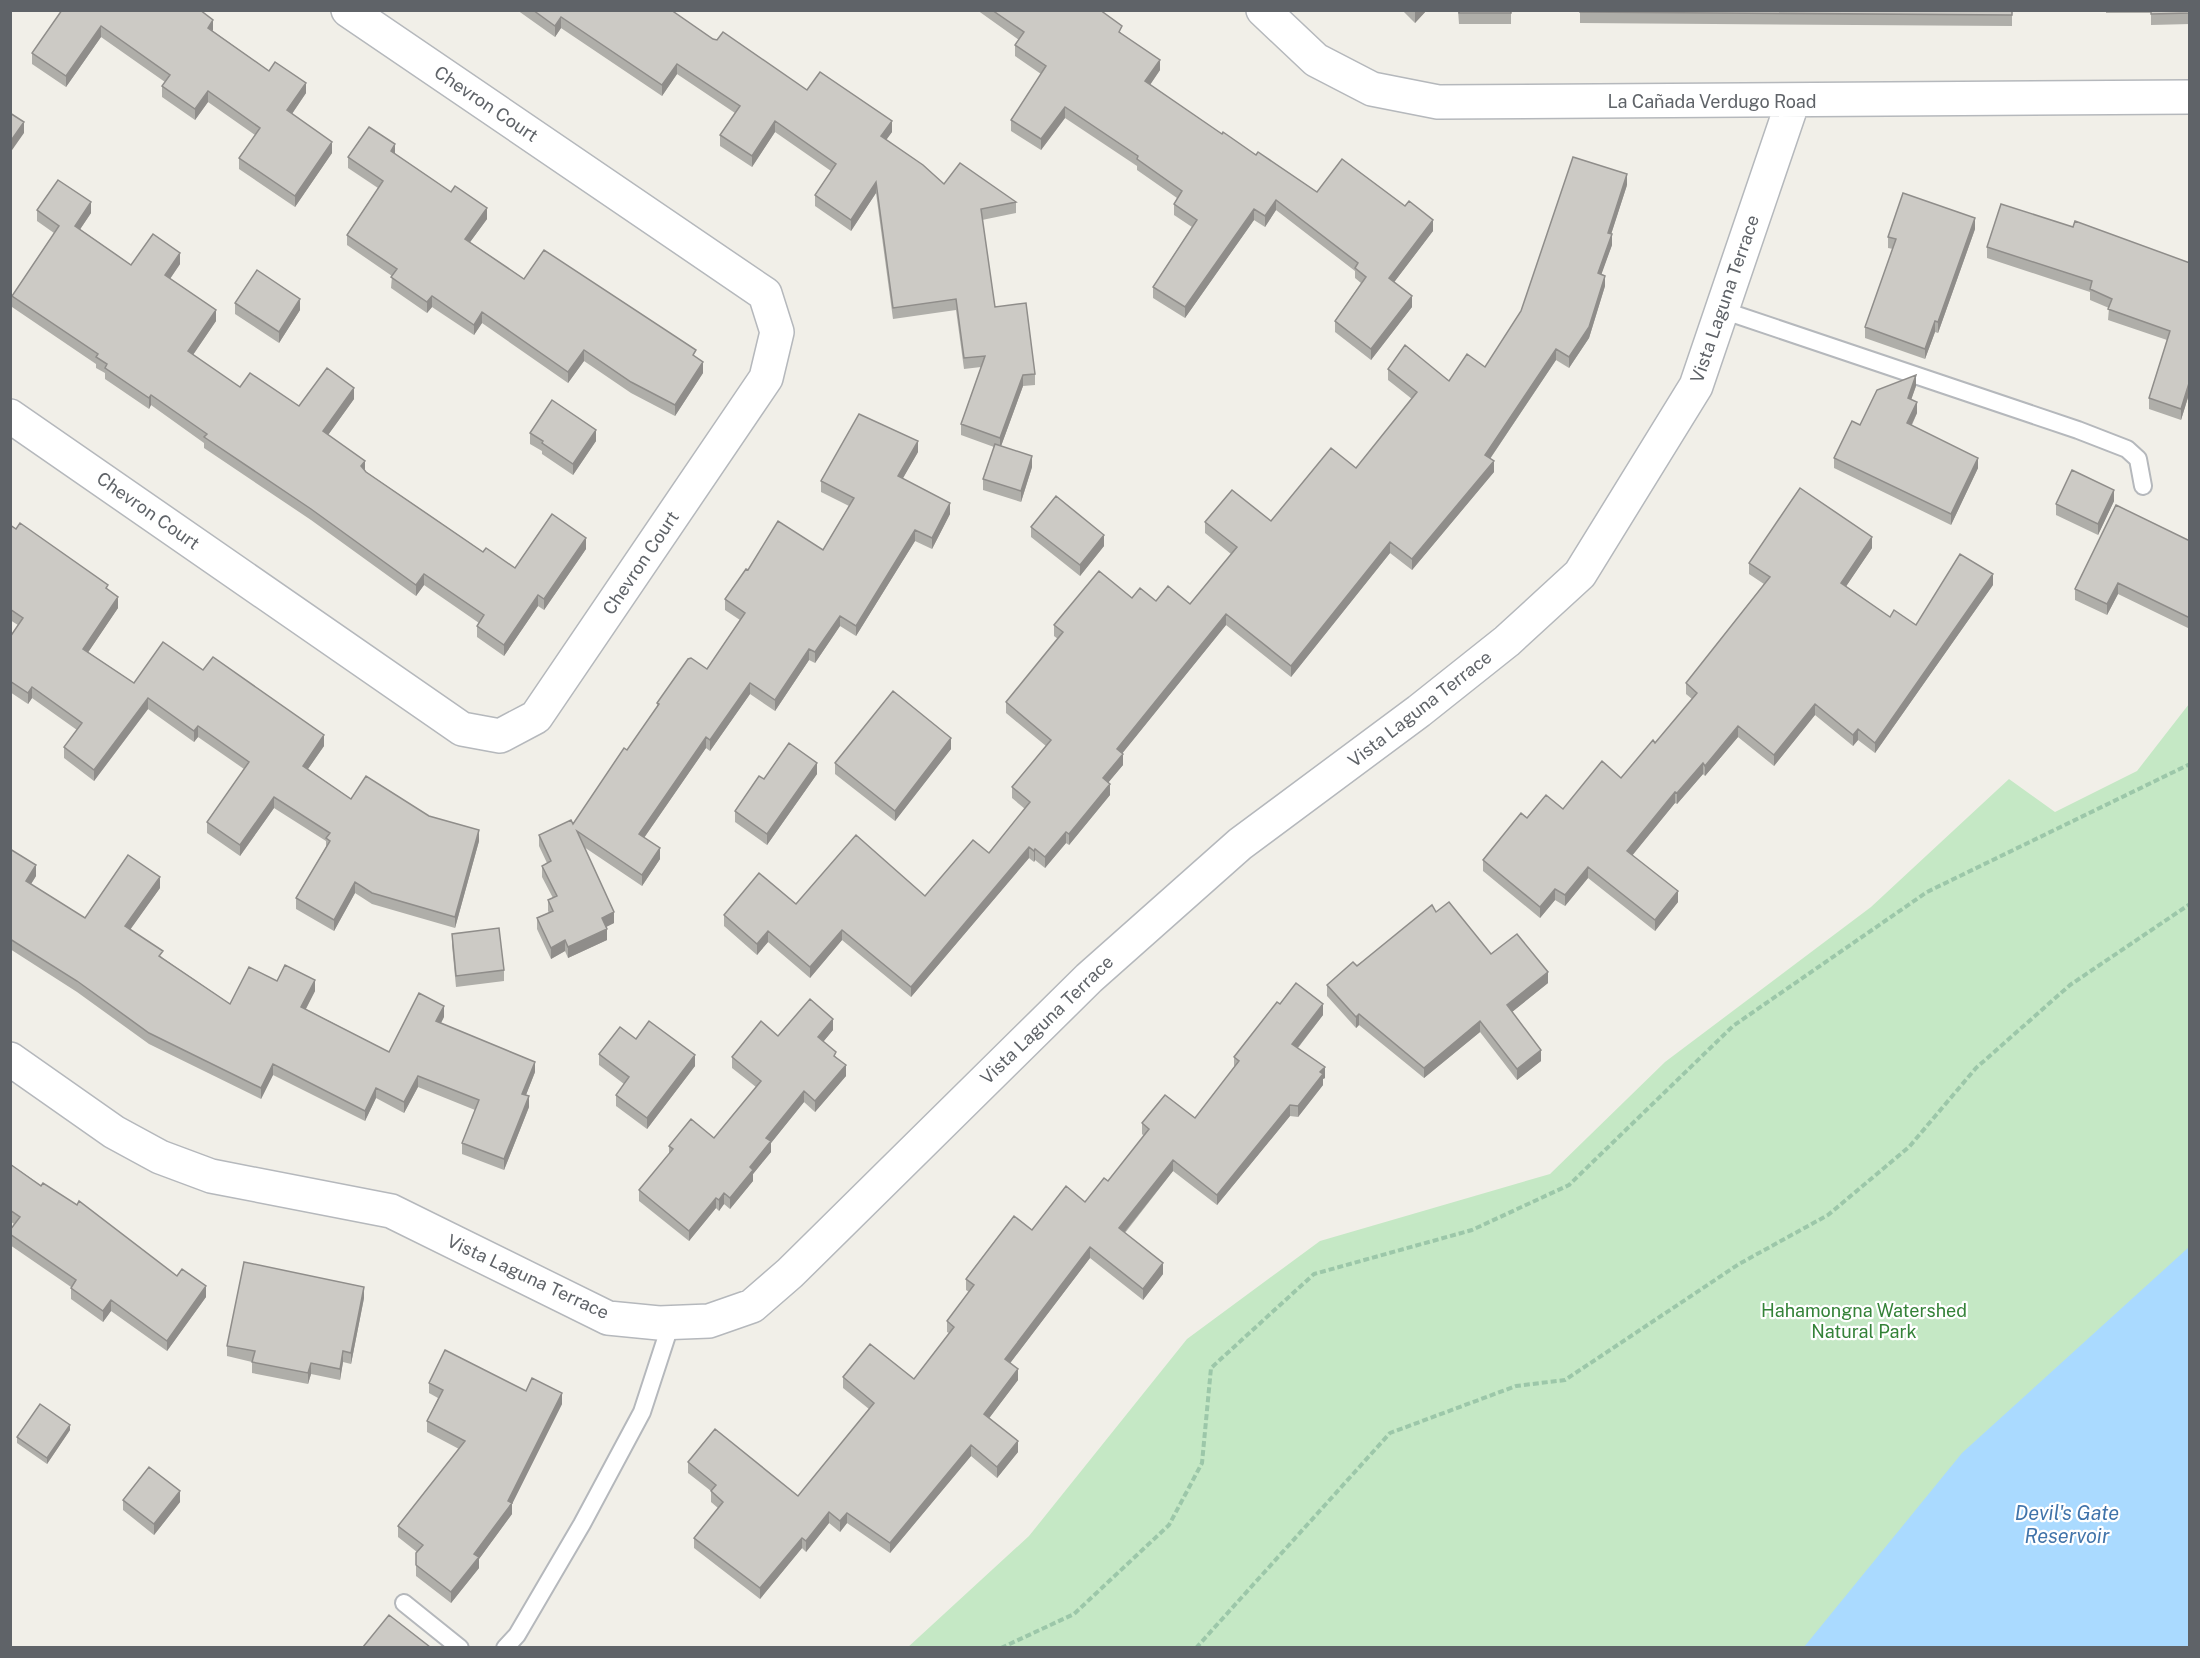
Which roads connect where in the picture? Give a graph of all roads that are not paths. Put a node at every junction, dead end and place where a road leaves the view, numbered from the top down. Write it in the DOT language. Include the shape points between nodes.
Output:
graph roads {
  1 [pos="348,10"];
  2 [pos="1263,10"];
  3 [pos="2190,97"];
  4 [pos="1792,102"];
  5 [pos="1722,309"];
  6 [pos="10,416"];
  7 [pos="2143,486"];
  8 [pos="10,1059"];
  9 [pos="671,1323"];
  10 [pos="405,1603"];
  11 [pos="460,1647"];
  12 [pos="505,1647"];
  1 -- 6 [label="street, Chevron Court" via="765,294 777,332 766,378 536,717 500,736 462,729"];
  2 -- 4 [label="street, La Cañada Verdugo Road" via="1316,60 1372,89 1438,102"];
  3 -- 4 [label="street, La Cañada Verdugo Road"];
  4 -- 5 [label="street, Vista Laguna Terrace"];
  5 -- 7 [label="lane" via="2127,449 2138,459"];
  5 -- 9 [label="street, Vista Laguna Terrace" via="1696,386 1580,574 1507,641 1419,711 1240,844 1125,946 752,1306 709,1321"];
  8 -- 9 [label="street, Vista Laguna Terrace" via="114,1132 160,1157 211,1176 391,1211 608,1318"];
  9 -- 12 [label="lane" via="642,1412 576,1534 517,1635"];
  10 -- 11 [label="lane"];
}
